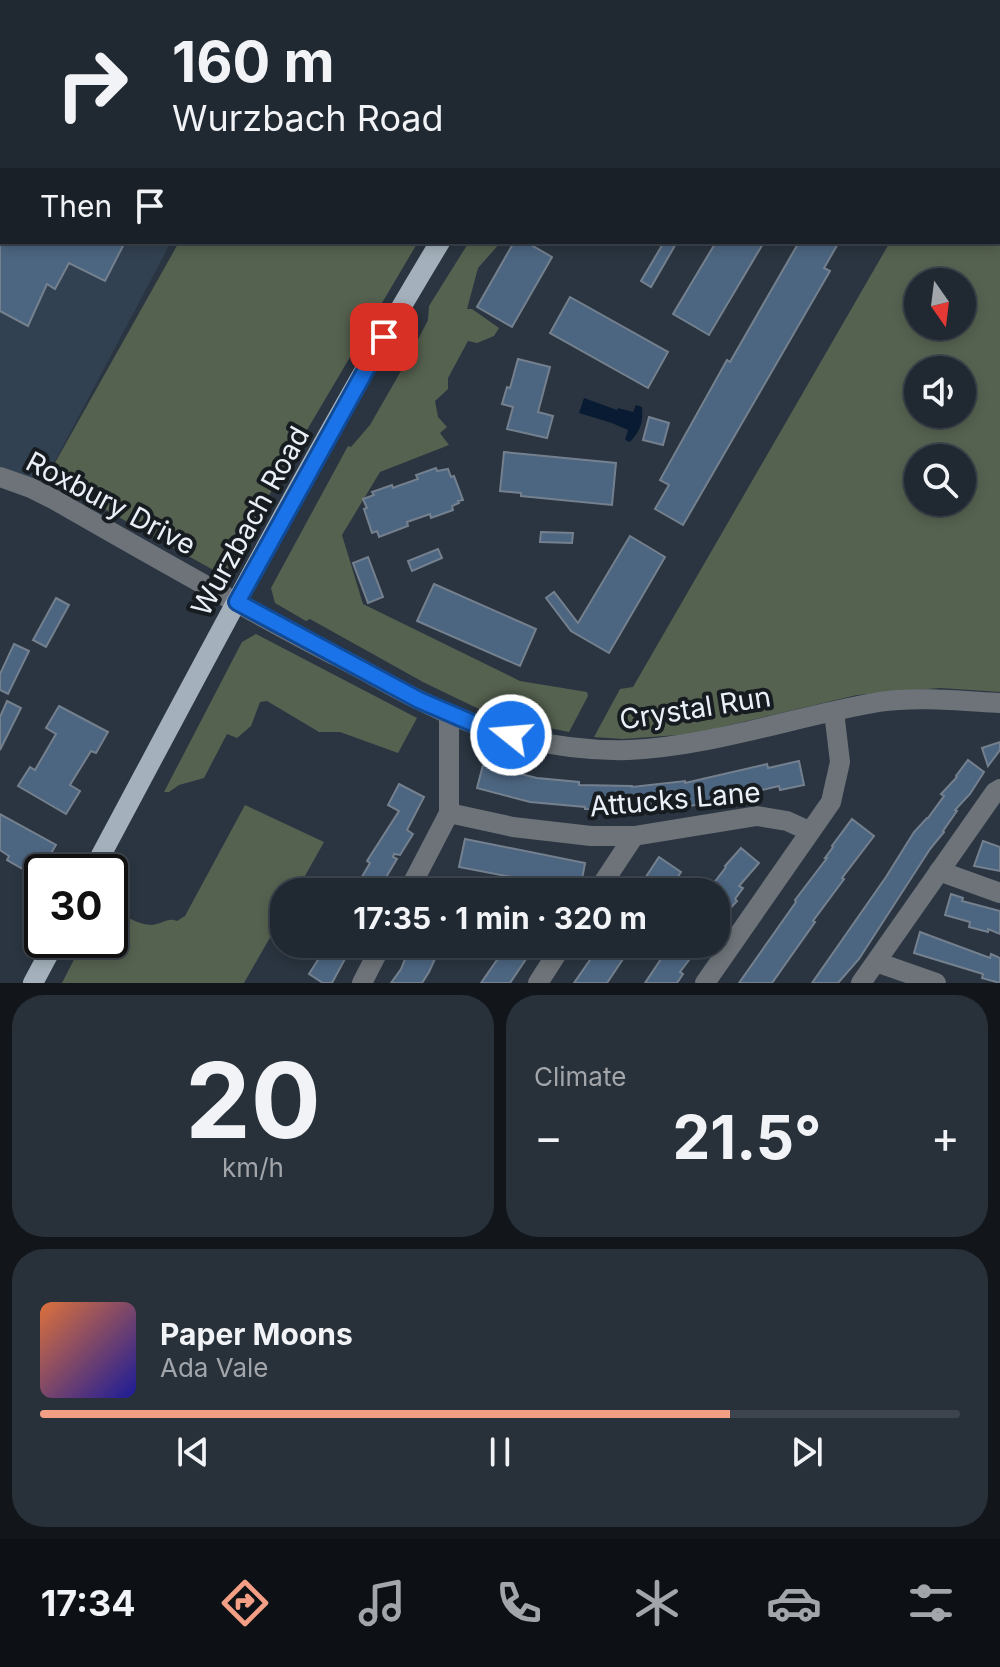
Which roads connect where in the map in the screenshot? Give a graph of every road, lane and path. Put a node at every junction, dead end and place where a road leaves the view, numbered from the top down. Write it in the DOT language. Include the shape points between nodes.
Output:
graph roads {
  1 [pos="439,244"];
  2 [pos="0,477"];
  3 [pos="237,602"];
  4 [pos="1000,703"];
  5 [pos="834,712"];
  6 [pos="449,714"];
  7 [pos="1000,789"];
  8 [pos="449,813"];
  9 [pos="809,831"];
  10 [pos="634,836"];
  11 [pos="102,854"];
  12 [pos="939,871"];
  13 [pos="415,878"];
  14 [pos="606,878"];
  15 [pos="1000,893"];
  16 [pos="46,958"];
  17 [pos="375,958"];
  18 [pos="554,958"];
  19 [pos="876,962"];
  20 [pos="33,983"];
  21 [pos="362,983"];
  22 [pos="538,983"];
  23 [pos="705,983"];
  24 [pos="861,983"];
  25 [pos="936,983"];
  1 -- 3 [label="main road, Wurzbach Road"];
  2 -- 3 [label="street, Roxbury Drive" via="53,499"];
  3 -- 6 [label="street, Crystal Run"];
  3 -- 11 [label="main road, Wurzbach Road"];
  4 -- 5 [label="street, Crystal Run" via="882,702"];
  5 -- 6 [label="street, Crystal Run" via="710,739 628,750 538,742"];
  5 -- 9 [label="street" via="840,762 831,802"];
  6 -- 8 [label="street"];
  7 -- 12 [label="street"];
  8 -- 10 [label="street, Attucks Lane" via="529,829"];
  8 -- 13 [label="street"];
  9 -- 10 [label="street, Attucks Lane" via="757,816"];
  9 -- 23 [label="street"];
  10 -- 14 [label="street"];
  12 -- 15 [label="street"];
  12 -- 19 [label="street"];
  16 -- 20 [label="main road"];
  17 -- 21 [label="street"];
  18 -- 22 [label="street"];
  19 -- 24 [label="street"];
  19 -- 25 [label="street"];
}
